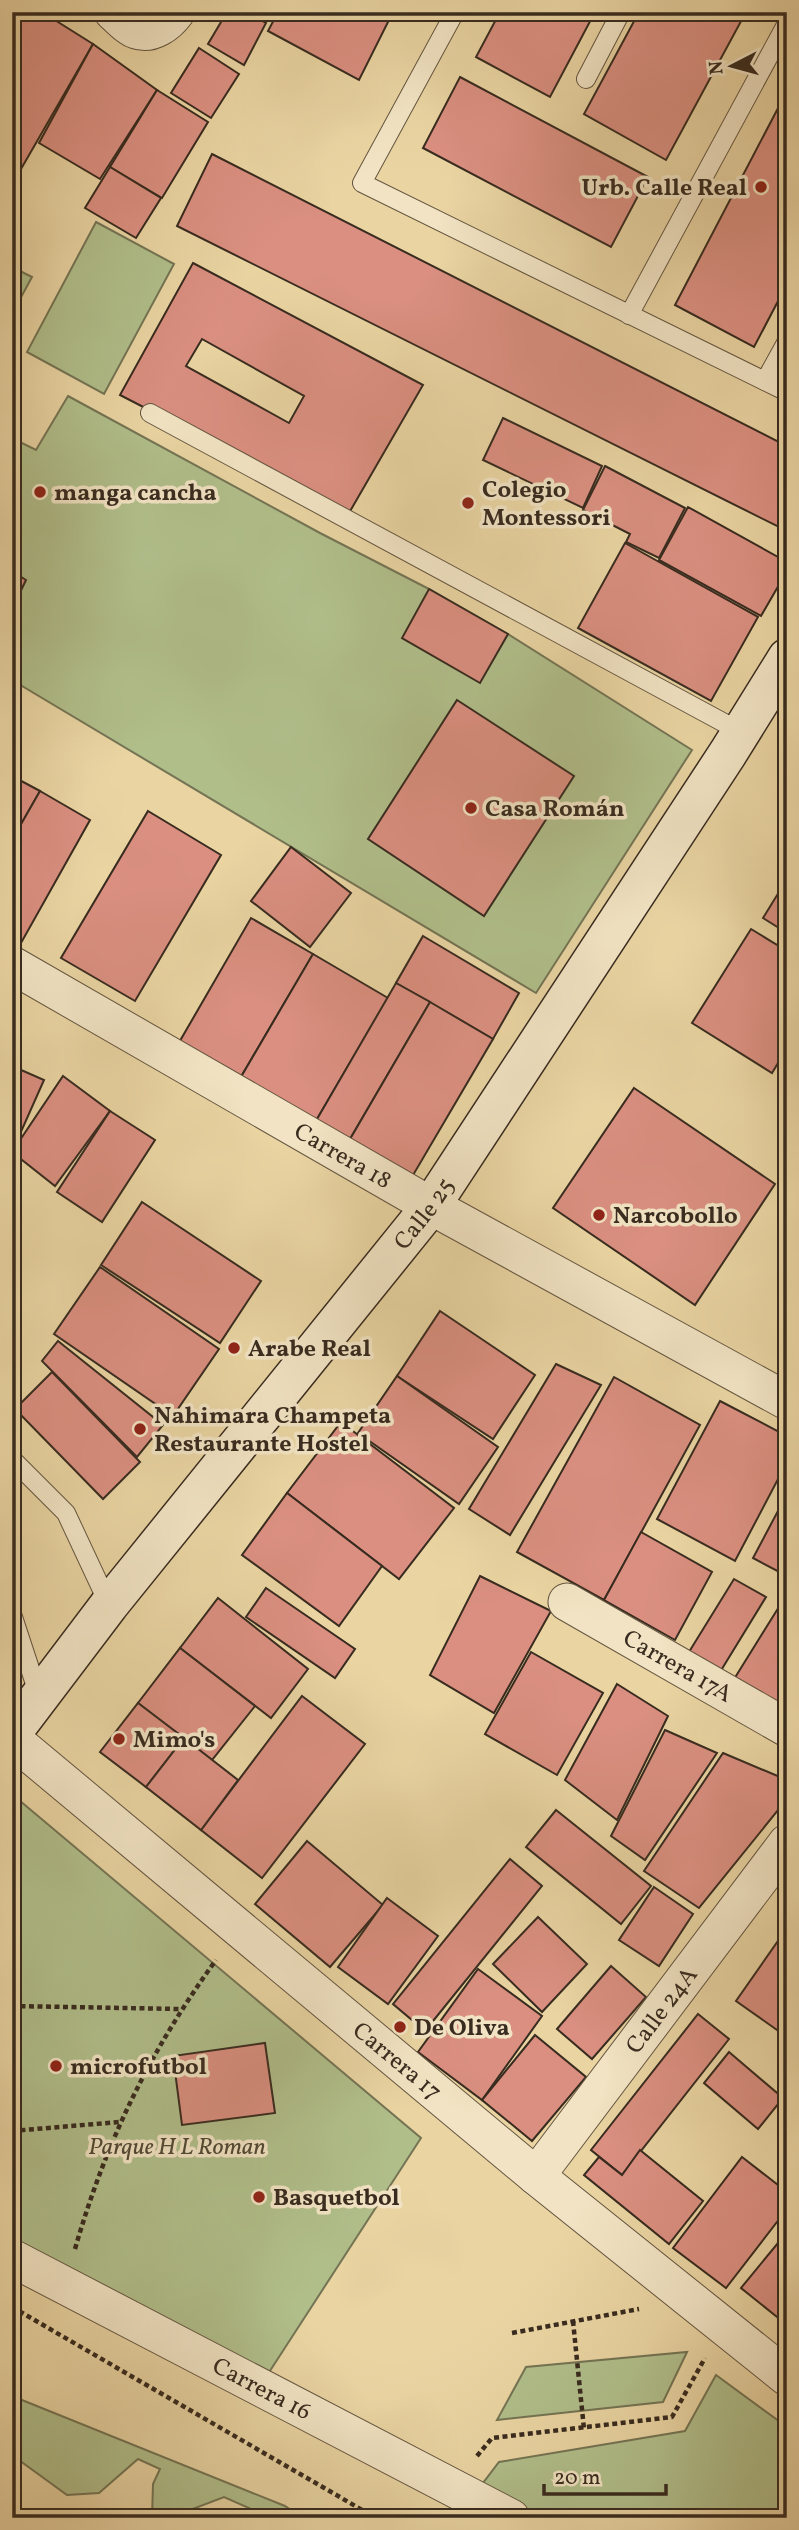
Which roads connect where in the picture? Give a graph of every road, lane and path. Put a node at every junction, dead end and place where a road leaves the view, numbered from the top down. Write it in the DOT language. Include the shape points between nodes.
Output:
graph roads {
  1 [pos="113,12"];
  2 [pos="176,12"];
  3 [pos="455,12"];
  4 [pos="621,12"];
  5 [pos="787,23"];
  6 [pos="586,79"];
  7 [pos="629,314"];
  8 [pos="787,341"];
  9 [pos="765,381"];
  10 [pos="787,392"];
  11 [pos="150,413"];
  12 [pos="787,658"];
  13 [pos="741,732"];
  14 [pos="12,965"];
  15 [pos="431,1206"];
  16 [pos="787,1401"];
  17 [pos="12,1459"];
  18 [pos="567,1602"];
  19 [pos="109,1605"];
  20 [pos="12,1614"];
  21 [pos="39,1696"];
  22 [pos="787,1728"];
  23 [pos="12,1732"];
  24 [pos="12,1739"];
  25 [pos="787,1843"];
  26 [pos="219,1956"];
  27 [pos="12,2006"];
  28 [pos="180,2009"];
  29 [pos="119,2122"];
  30 [pos="12,2131"];
  31 [pos="536,2176"];
  32 [pos="12,2258"];
  33 [pos="72,2260"];
  34 [pos="12,2306"];
  35 [pos="643,2308"];
  36 [pos="573,2322"];
  37 [pos="512,2333"];
  38 [pos="707,2355"];
  39 [pos="787,2377"];
  40 [pos="584,2429"];
  41 [pos="475,2459"];
  42 [pos="376,2518"];
  43 [pos="511,2518"];
  1 -- 2 [label="street" via="135,30 148,31 159,28"];
  3 -- 7 [label="lane" via="362,183"];
  4 -- 6 [label="lane"];
  5 -- 7 [label="lane"];
  7 -- 9 [label="lane"];
  8 -- 9 [label="lane"];
  9 -- 10 [label="lane"];
  11 -- 13 [label="lane"];
  12 -- 13 [label="main road, Calle 25"];
  13 -- 15 [label="main road, Calle 25"];
  14 -- 15 [label="street, Carrera 18"];
  15 -- 16 [label="street, Carrera 18"];
  15 -- 19 [label="main road, Calle 25"];
  17 -- 19 [label="lane" via="66,1513"];
  18 -- 22 [label="street, Carrera 17A"];
  19 -- 21 [label="main road, Calle 25"];
  20 -- 21 [label="lane"];
  21 -- 23 [label="main road, Calle 25"];
  24 -- 31 [label="street, Carrera 17"];
  25 -- 31 [label="street, Calle 24A"];
  26 -- 28 [label="path"];
  27 -- 28 [label="path"];
  28 -- 29 [label="path"];
  29 -- 30 [label="path"];
  29 -- 33 [label="path" via="92,2190"];
  31 -- 39 [label="street, Carrera 17"];
  32 -- 43 [label="street, Carrera 16"];
  34 -- 42 [label="path"];
  35 -- 36 [label="path"];
  36 -- 37 [label="path"];
  36 -- 40 [label="path"];
  38 -- 40 [label="path" via="672,2417"];
  40 -- 41 [label="path" via="492,2438"];
}
